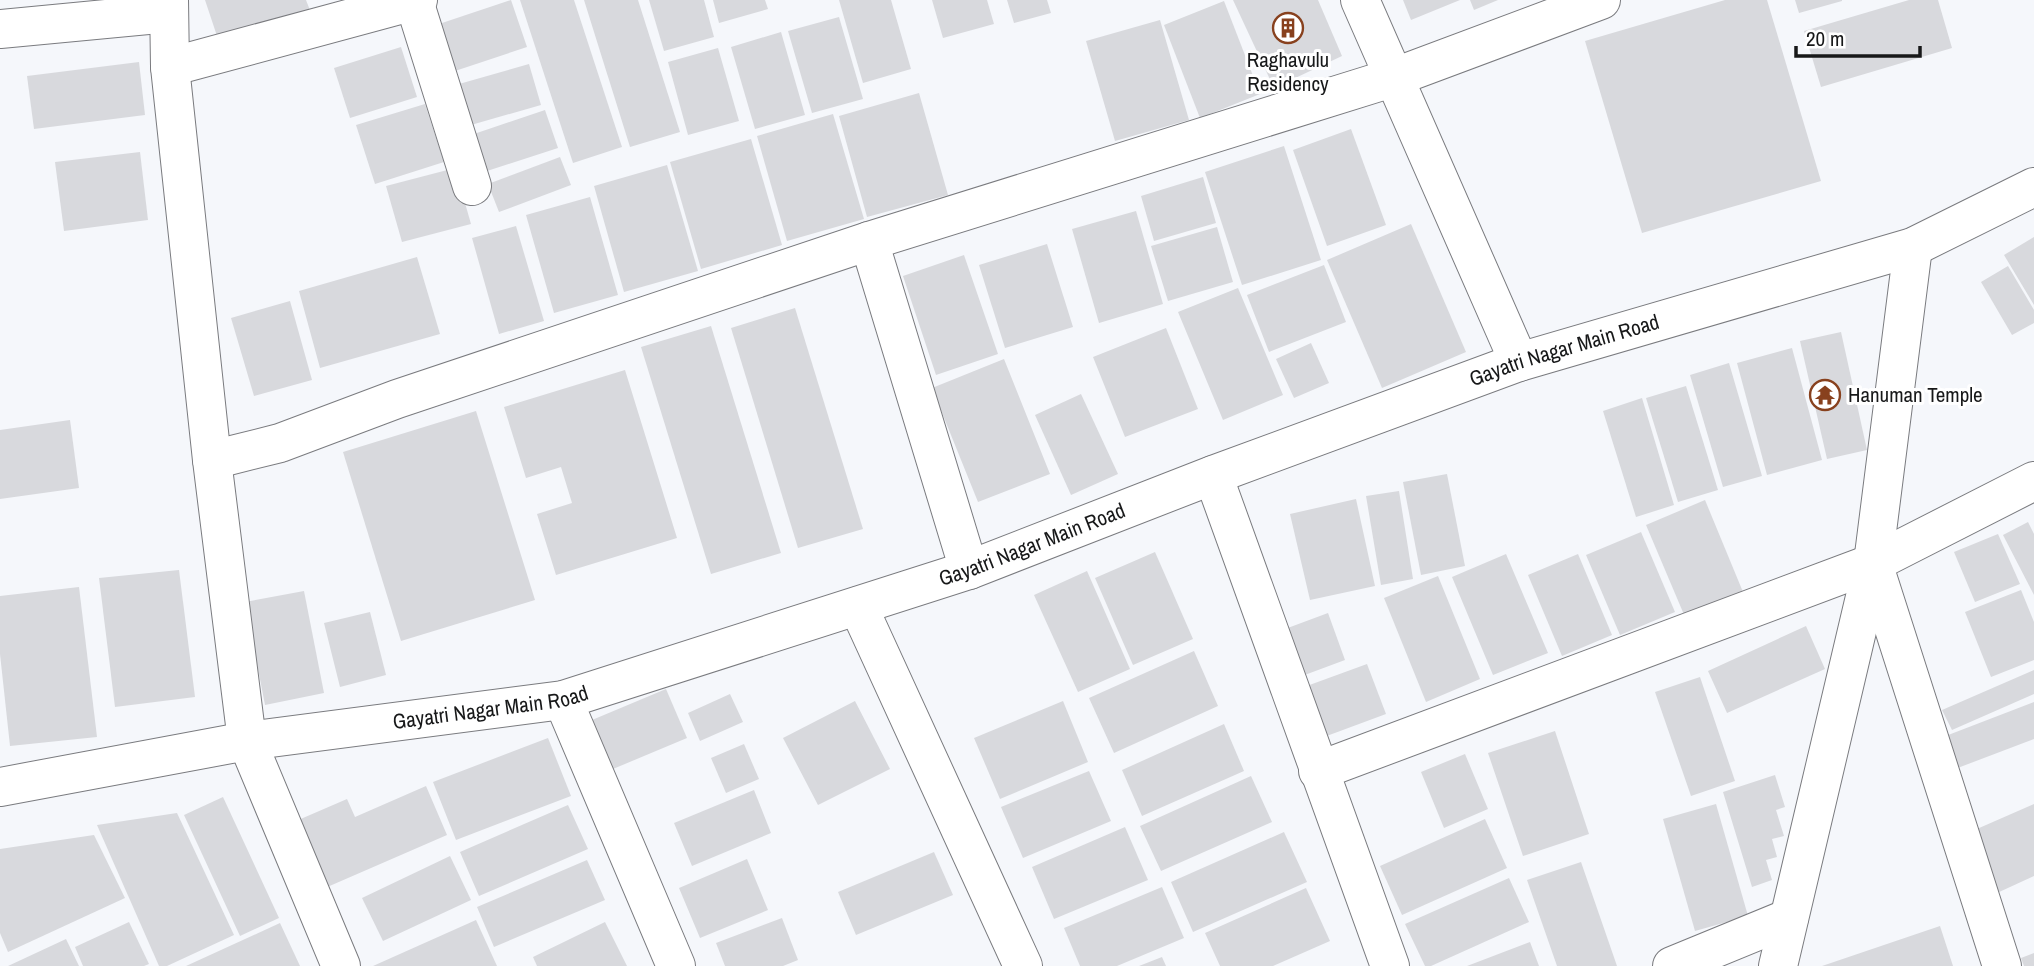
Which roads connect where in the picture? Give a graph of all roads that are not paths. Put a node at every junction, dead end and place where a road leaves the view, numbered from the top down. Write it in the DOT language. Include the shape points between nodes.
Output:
graph roads {
  1 [pos="1360,0"];
  2 [pos="1601,0"];
  3 [pos="416,1"];
  4 [pos="169,7"];
  5 [pos="0,29"];
  6 [pos="170,67"];
  7 [pos="1395,77"];
  8 [pos="472,186"];
  9 [pos="2034,187"];
  10 [pos="869,241"];
  11 [pos="1913,247"];
  12 [pos="1519,362"];
  13 [pos="212,460"];
  14 [pos="1213,475"];
  15 [pos="2034,481"];
  16 [pos="1873,563"];
  17 [pos="969,570"];
  18 [pos="858,606"];
  19 [pos="563,700"];
  20 [pos="247,741"];
  21 [pos="1318,771"];
  22 [pos="0,788"];
  23 [pos="1789,918"];
  24 [pos="341,966"];
  25 [pos="676,966"];
  26 [pos="1023,966"];
  27 [pos="1390,966"];
  28 [pos="1672,966"];
  29 [pos="1778,966"];
  30 [pos="2002,966"];
  1 -- 7 [label="street"];
  2 -- 7 [label="street"];
  3 -- 6 [label="street"];
  3 -- 8 [label="street"];
  4 -- 5 [label="street"];
  4 -- 6 [label="street"];
  6 -- 13 [label="street"];
  7 -- 10 [label="street"];
  7 -- 12 [label="street"];
  9 -- 11 [label="street, Gayatri Nagar Main Road"];
  10 -- 13 [label="street" via="279,443"];
  10 -- 17 [label="street"];
  11 -- 12 [label="street, Gayatri Nagar Main Road"];
  11 -- 16 [label="street"];
  12 -- 14 [label="street, Gayatri Nagar Main Road"];
  13 -- 20 [label="street"];
  14 -- 17 [label="street, Gayatri Nagar Main Road"];
  14 -- 21 [label="street"];
  15 -- 16 [label="street"];
  16 -- 21 [label="street"];
  16 -- 23 [label="street"];
  16 -- 30 [label="street"];
  17 -- 18 [label="street, Gayatri Nagar Main Road"];
  18 -- 19 [label="street, Gayatri Nagar Main Road"];
  18 -- 26 [label="street"];
  19 -- 20 [label="street, Gayatri Nagar Main Road"];
  19 -- 25 [label="street"];
  20 -- 22 [label="street, Gayatri Nagar Main Road"];
  20 -- 24 [label="street"];
  21 -- 27 [label="street"];
  23 -- 28 [label="street"];
  23 -- 29 [label="street"];
}
